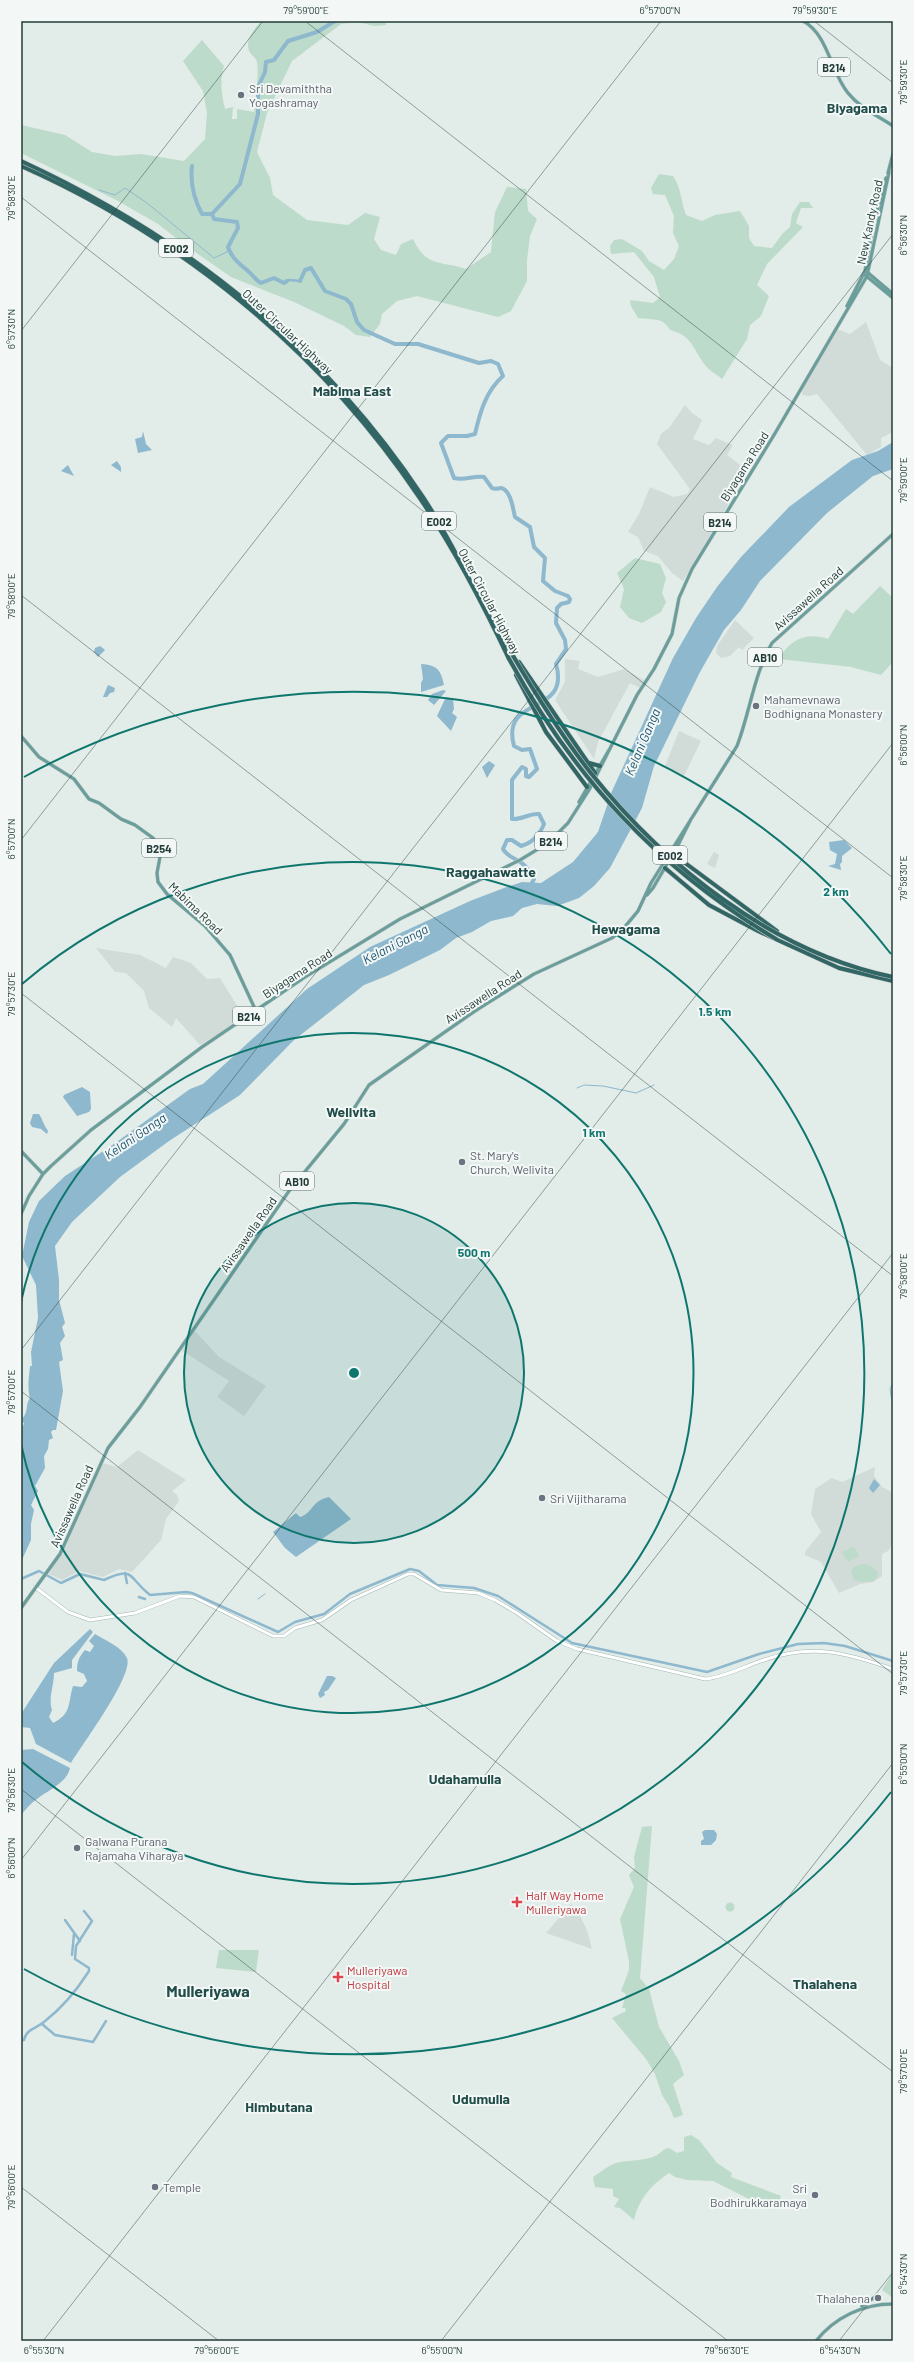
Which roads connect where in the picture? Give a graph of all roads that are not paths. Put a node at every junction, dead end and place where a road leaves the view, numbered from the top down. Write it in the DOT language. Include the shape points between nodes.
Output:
graph roads {
  1 [pos="803,21"];
  2 [pos="893,126"];
  3 [pos="893,154"];
  4 [pos="21,161"];
  5 [pos="21,166"];
  6 [pos="866,273"];
  7 [pos="893,294"];
  8 [pos="893,298"];
  9 [pos="312,362"];
  10 [pos="893,534"];
  11 [pos="474,587"];
  12 [pos="512,654"];
  13 [pos="508,657"];
  14 [pos="21,736"];
  15 [pos="614,743"];
  16 [pos="589,763"];
  17 [pos="600,766"];
  18 [pos="595,773"];
  19 [pos="587,787"];
  20 [pos="574,813"];
  21 [pos="692,817"];
  22 [pos="673,854"];
  23 [pos="665,868"];
  24 [pos="646,896"];
  25 [pos="776,939"];
  26 [pos="789,940"];
  27 [pos="893,976"];
  28 [pos="893,981"];
  29 [pos="256,1011"];
  30 [pos="21,1151"];
  31 [pos="43,1174"];
  32 [pos="21,1214"];
  33 [pos="35,1587"];
  34 [pos="21,1608"];
  35 [pos="893,1669"];
  36 [pos="875,2297"];
  37 [pos="893,2304"];
  38 [pos="861,2308"];
  39 [pos="816,2341"];
  1 -- 2 [label="main road, B214" via="819,38 848,94 873,115"];
  3 -- 6 [label="main road, New Kandy Road / B214"];
  4 -- 9 [label="highway, Outer Circular Highway / E002" via="107,203 157,234 237,292"];
  5 -- 9 [label="highway, Outer Circular Highway / E002" via="77,192 154,237 235,295"];
  6 -- 7 [label="main road"];
  6 -- 8 [label="main road"];
  6 -- 15 [label="main road, Biyagama Road / B214" via="770,442 692,569 679,598 672,634 637,695"];
  9 -- 11 [label="highway, Outer Circular Highway / E002" via="395,460"];
  10 -- 21 [label="main road, Avissawella Road / AB10" via="772,643 763,661 736,746"];
  11 -- 12 [label="highway, Outer Circular Highway / E002"];
  11 -- 13 [label="highway, Outer Circular Highway / E002"];
  12 -- 16 [label="highway, bridge"];
  12 -- 26 [label="highway, Outer Circular Highway / E002, bridge" via="566,740 622,810 652,840 695,876 737,908"];
  13 -- 19 [label="highway, bridge" via="537,716"];
  13 -- 25 [label="highway, Outer Circular Highway / E002, bridge" via="556,736 618,814 648,845 695,885"];
  14 -- 29 [label="main road, Mabima Road / B254" via="39,757 71,776 89,798 117,817 135,824 153,838 159,853 156,877 159,885 205,926 230,955"];
  15 -- 17 [label="main road, Biyagama Road / B214"];
  15 -- 20 [label="main road, Biyagama Road / B214"];
  16 -- 17 [label="highway"];
  16 -- 18 [label="highway"];
  17 -- 18 [label="main road, Biyagama Road / B214"];
  18 -- 19 [label="main road, Biyagama Road / B214"];
  19 -- 20 [label="main road, Biyagama Road / B214"];
  20 -- 29 [label="main road, Biyagama Road / B214" via="568,823 548,843 520,860 400,919 305,977"];
  21 -- 22 [label="main road, Avissawella Road / AB10"];
  21 -- 24 [label="main road, Avissawella Road / AB10" via="651,883"];
  22 -- 23 [label="main road, Avissawella Road / AB10"];
  22 -- 26 [label="highway"];
  23 -- 24 [label="main road, Avissawella Road / AB10"];
  23 -- 25 [label="highway" via="709,905"];
  24 -- 33 [label="main road, Avissawella Road / AB10" via="634,916 616,935 518,984 367,1087 344,1124 290,1191 140,1407 114,1438 100,1463 64,1545"];
  25 -- 28 [label="highway, Outer Circular Highway / E002" via="839,968"];
  26 -- 27 [label="highway, Outer Circular Highway / E002, bridge" via="842,964"];
  29 -- 31 [label="main road, Biyagama Road / B214" via="122,1106"];
  30 -- 31 [label="main road"];
  31 -- 32 [label="main road, Biyagama Road / B214"];
  33 -- 34 [label="main road, AB10"];
  33 -- 35 [label="main road" via="68,1612 90,1620 135,1613 180,1596 194,1597 279,1637 295,1628 322,1620 351,1600 408,1574 414,1574 441,1590 478,1593 495,1600 557,1641 577,1649 705,1679 716,1678 766,1659 805,1651 836,1652"];
  36 -- 38 [label="main road"];
  37 -- 38 [label="main road"];
  38 -- 39 [label="main road" via="834,2324"];
}
